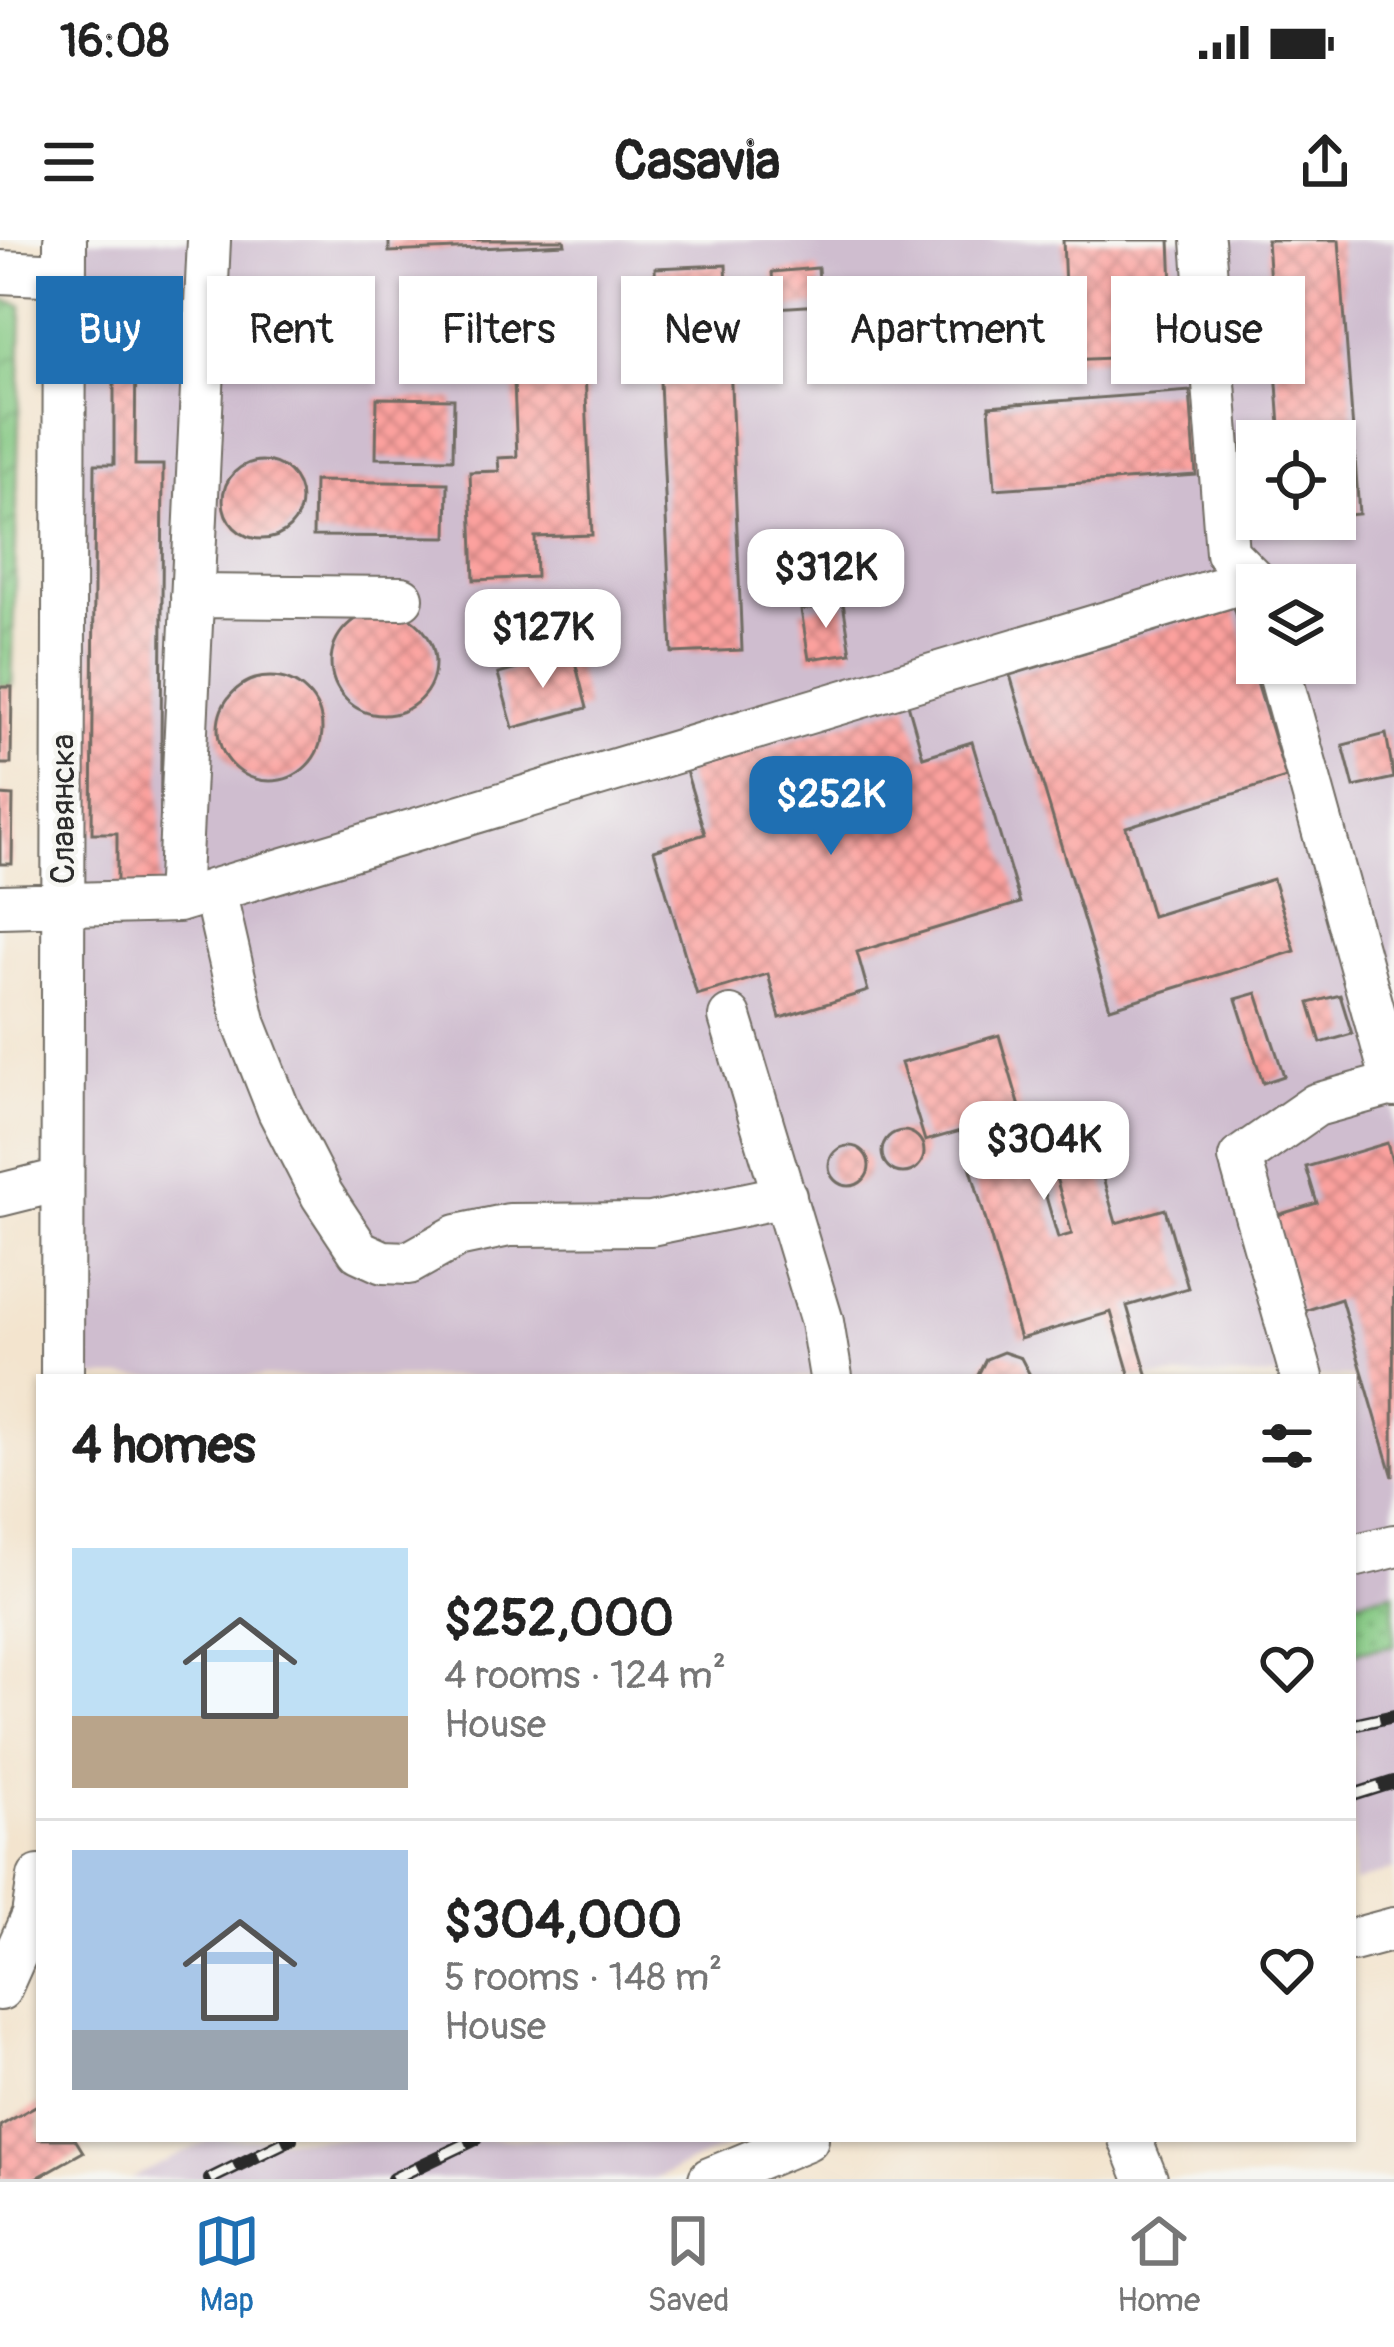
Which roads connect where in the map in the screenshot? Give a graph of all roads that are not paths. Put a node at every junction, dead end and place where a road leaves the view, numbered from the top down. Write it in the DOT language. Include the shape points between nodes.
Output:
graph roads {
  1 [pos="209,240"];
  2 [pos="1203,240"];
  3 [pos="65,257"];
  4 [pos="0,272"];
  5 [pos="1237,564"];
  6 [pos="1236,591"];
  7 [pos="192,596"];
  8 [pos="402,598"];
  9 [pos="1282,684"];
  10 [pos="196,896"];
  11 [pos="0,906"];
  12 [pos="62,906"];
  13 [pos="730,1017"];
  14 [pos="1393,1085"];
  15 [pos="60,1180"];
  16 [pos="0,1195"];
  17 [pos="785,1196"];
  18 [pos="62,1374"];
  19 [pos="831,1374"];
  20 [pos="1301,1374"];
  21 [pos="1394,1546"];
  22 [pos="1356,1555"];
  23 [pos="36,1896"];
  24 [pos="0,1989"];
  25 [pos="800,2142"];
  26 [pos="1131,2142"];
  27 [pos="710,2179"];
  28 [pos="1146,2179"];
  1 -- 7 [label="street"];
  2 -- 5 [label="street" via="1227,553"];
  3 -- 4 [label="street"];
  3 -- 12 [label="street, Славянска"];
  6 -- 10 [label="street"];
  7 -- 8 [label="street"];
  7 -- 10 [label="street"];
  9 -- 14 [label="street"];
  10 -- 12 [label="street"];
  10 -- 17 [label="street" via="279,1111 359,1251 409,1263 457,1235 508,1225 651,1224"];
  11 -- 12 [label="street"];
  12 -- 15 [label="street, Славянска"];
  13 -- 17 [label="street"];
  14 -- 20 [label="street" via="1316,1106 1240,1158"];
  15 -- 16 [label="street"];
  15 -- 18 [label="street, Славянска"];
  17 -- 19 [label="street"];
  21 -- 22 [label="street"];
  23 -- 24 [label="street"];
  25 -- 27 [label="street"];
  26 -- 28 [label="street"];
}
